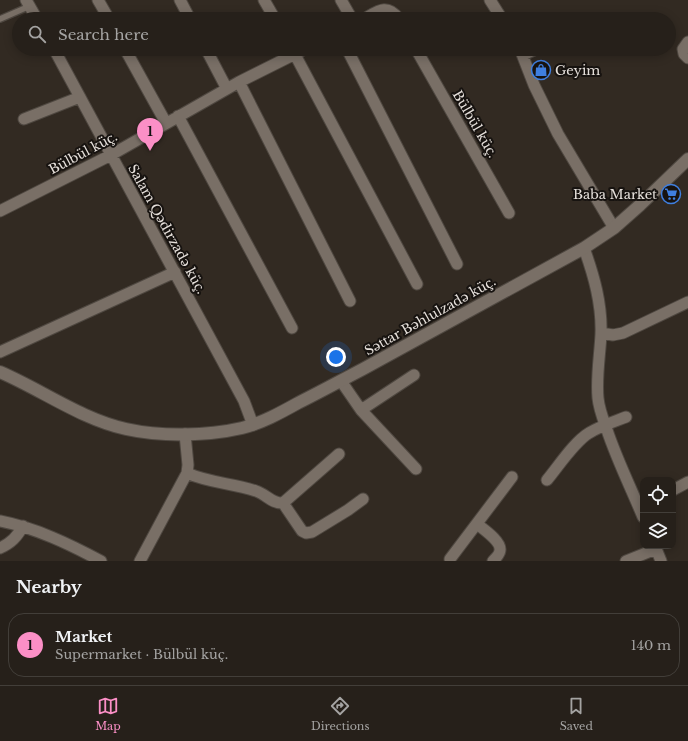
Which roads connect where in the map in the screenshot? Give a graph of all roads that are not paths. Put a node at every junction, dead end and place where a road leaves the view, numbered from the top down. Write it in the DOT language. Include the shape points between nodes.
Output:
graph roads {
  1 [pos="98,0"];
  2 [pos="180,0"];
  3 [pos="264,0"];
  4 [pos="342,0"];
  5 [pos="490,0"];
  6 [pos="28,3"];
  7 [pos="12,12"];
  8 [pos="12,12"];
  9 [pos="34,12"];
  10 [pos="105,12"];
  11 [pos="186,12"];
  12 [pos="271,12"];
  13 [pos="348,12"];
  14 [pos="378,12"];
  15 [pos="394,12"];
  16 [pos="498,12"];
  17 [pos="0,19"];
  18 [pos="688,42"];
  19 [pos="58,56"];
  20 [pos="129,56"];
  21 [pos="210,56"];
  22 [pos="288,56"];
  23 [pos="300,56"];
  24 [pos="351,56"];
  25 [pos="420,56"];
  26 [pos="523,56"];
  27 [pos="688,58"];
  28 [pos="239,82"];
  29 [pos="227,89"];
  30 [pos="80,97"];
  31 [pos="178,116"];
  32 [pos="24,118"];
  33 [pos="166,123"];
  34 [pos="111,154"];
  35 [pos="688,159"];
  36 [pos="0,211"];
  37 [pos="509,213"];
  38 [pos="614,228"];
  39 [pos="584,248"];
  40 [pos="457,264"];
  41 [pos="175,272"];
  42 [pos="417,284"];
  43 [pos="350,301"];
  44 [pos="688,302"];
  45 [pos="292,328"];
  46 [pos="601,333"];
  47 [pos="0,352"];
  48 [pos="0,372"];
  49 [pos="414,375"];
  50 [pos="341,381"];
  51 [pos="361,410"];
  52 [pos="626,417"];
  53 [pos="605,424"];
  54 [pos="253,425"];
  55 [pos="185,434"];
  56 [pos="339,454"];
  57 [pos="416,469"];
  58 [pos="187,473"];
  59 [pos="512,477"];
  60 [pos="547,480"];
  61 [pos="688,482"];
  62 [pos="676,488"];
  63 [pos="363,499"];
  64 [pos="283,503"];
  65 [pos="640,507"];
  66 [pos="0,521"];
  67 [pos="477,524"];
  68 [pos="23,526"];
  69 [pos="0,548"];
  70 [pos="652,549"];
  71 [pos="657,549"];
  72 [pos="450,559"];
  73 [pos="101,561"];
  74 [pos="140,561"];
  75 [pos="493,561"];
  76 [pos="626,561"];
  77 [pos="661,561"];
  1 -- 10 [label="street"];
  2 -- 11 [label="street"];
  3 -- 12 [label="street"];
  4 -- 13 [label="street"];
  5 -- 16 [label="street"];
  6 -- 8 [label="lane"];
  6 -- 9 [label="street"];
  7 -- 17 [label="lane"];
  14 -- 15 [label="street"];
  18 -- 27 [label="street" via="683,49"];
  19 -- 30 [label="street, Salam Qədirzadə küç."];
  20 -- 33 [label="street"];
  21 -- 29 [label="street"];
  22 -- 28 [label="street, Bülbül küç."];
  23 -- 42 [label="street"];
  24 -- 40 [label="street"];
  25 -- 37 [label="street, Bülbül küç."];
  26 -- 38 [label="street" via="558,134"];
  28 -- 29 [label="street, Bülbül küç."];
  28 -- 43 [label="street"];
  29 -- 31 [label="street, Bülbül küç."];
  30 -- 32 [label="street"];
  30 -- 34 [label="street, Salam Qədirzadə küç."];
  31 -- 33 [label="street, Bülbül küç."];
  31 -- 45 [label="street"];
  33 -- 34 [label="street, Bülbül küç."];
  34 -- 36 [label="street, Bülbül küç."];
  34 -- 41 [label="street, Salam Qədirzadə küç."];
  35 -- 38 [label="street, Səttar Bəhlulzadə küç."];
  38 -- 39 [label="street, Səttar Bəhlulzadə küç."];
  39 -- 46 [label="street" via="598,295"];
  39 -- 50 [label="street, Səttar Bəhlulzadə küç."];
  41 -- 47 [label="street"];
  41 -- 54 [label="street, Salam Qədirzadə küç." via="244,401"];
  44 -- 46 [label="street" via="623,333"];
  46 -- 53 [label="street" via="598,399"];
  48 -- 55 [label="street, Səttar Bəhlulzadə küç." via="108,424 126,429"];
  49 -- 51 [label="street"];
  50 -- 51 [label="street"];
  50 -- 54 [label="street, Səttar Bəhlulzadə küç."];
  51 -- 57 [label="street"];
  52 -- 53 [label="street"];
  53 -- 60 [label="street" via="581,439"];
  53 -- 65 [label="street" via="615,453"];
  54 -- 55 [label="street, Səttar Bəhlulzadə küç." via="210,433"];
  55 -- 58 [label="street"];
  56 -- 64 [label="street"];
  58 -- 64 [label="street" via="205,480 252,489 270,500"];
  58 -- 74 [label="street"];
  59 -- 67 [label="street"];
  61 -- 62 [label="street"];
  63 -- 64 [label="street" via="324,525 306,533"];
  66 -- 68 [label="street"];
  67 -- 72 [label="street"];
  67 -- 75 [label="street" via="498,542 501,548"];
  68 -- 69 [label="street" via="9,544"];
  68 -- 73 [label="street"];
  70 -- 76 [label="street"];
  71 -- 77 [label="street"];
}
